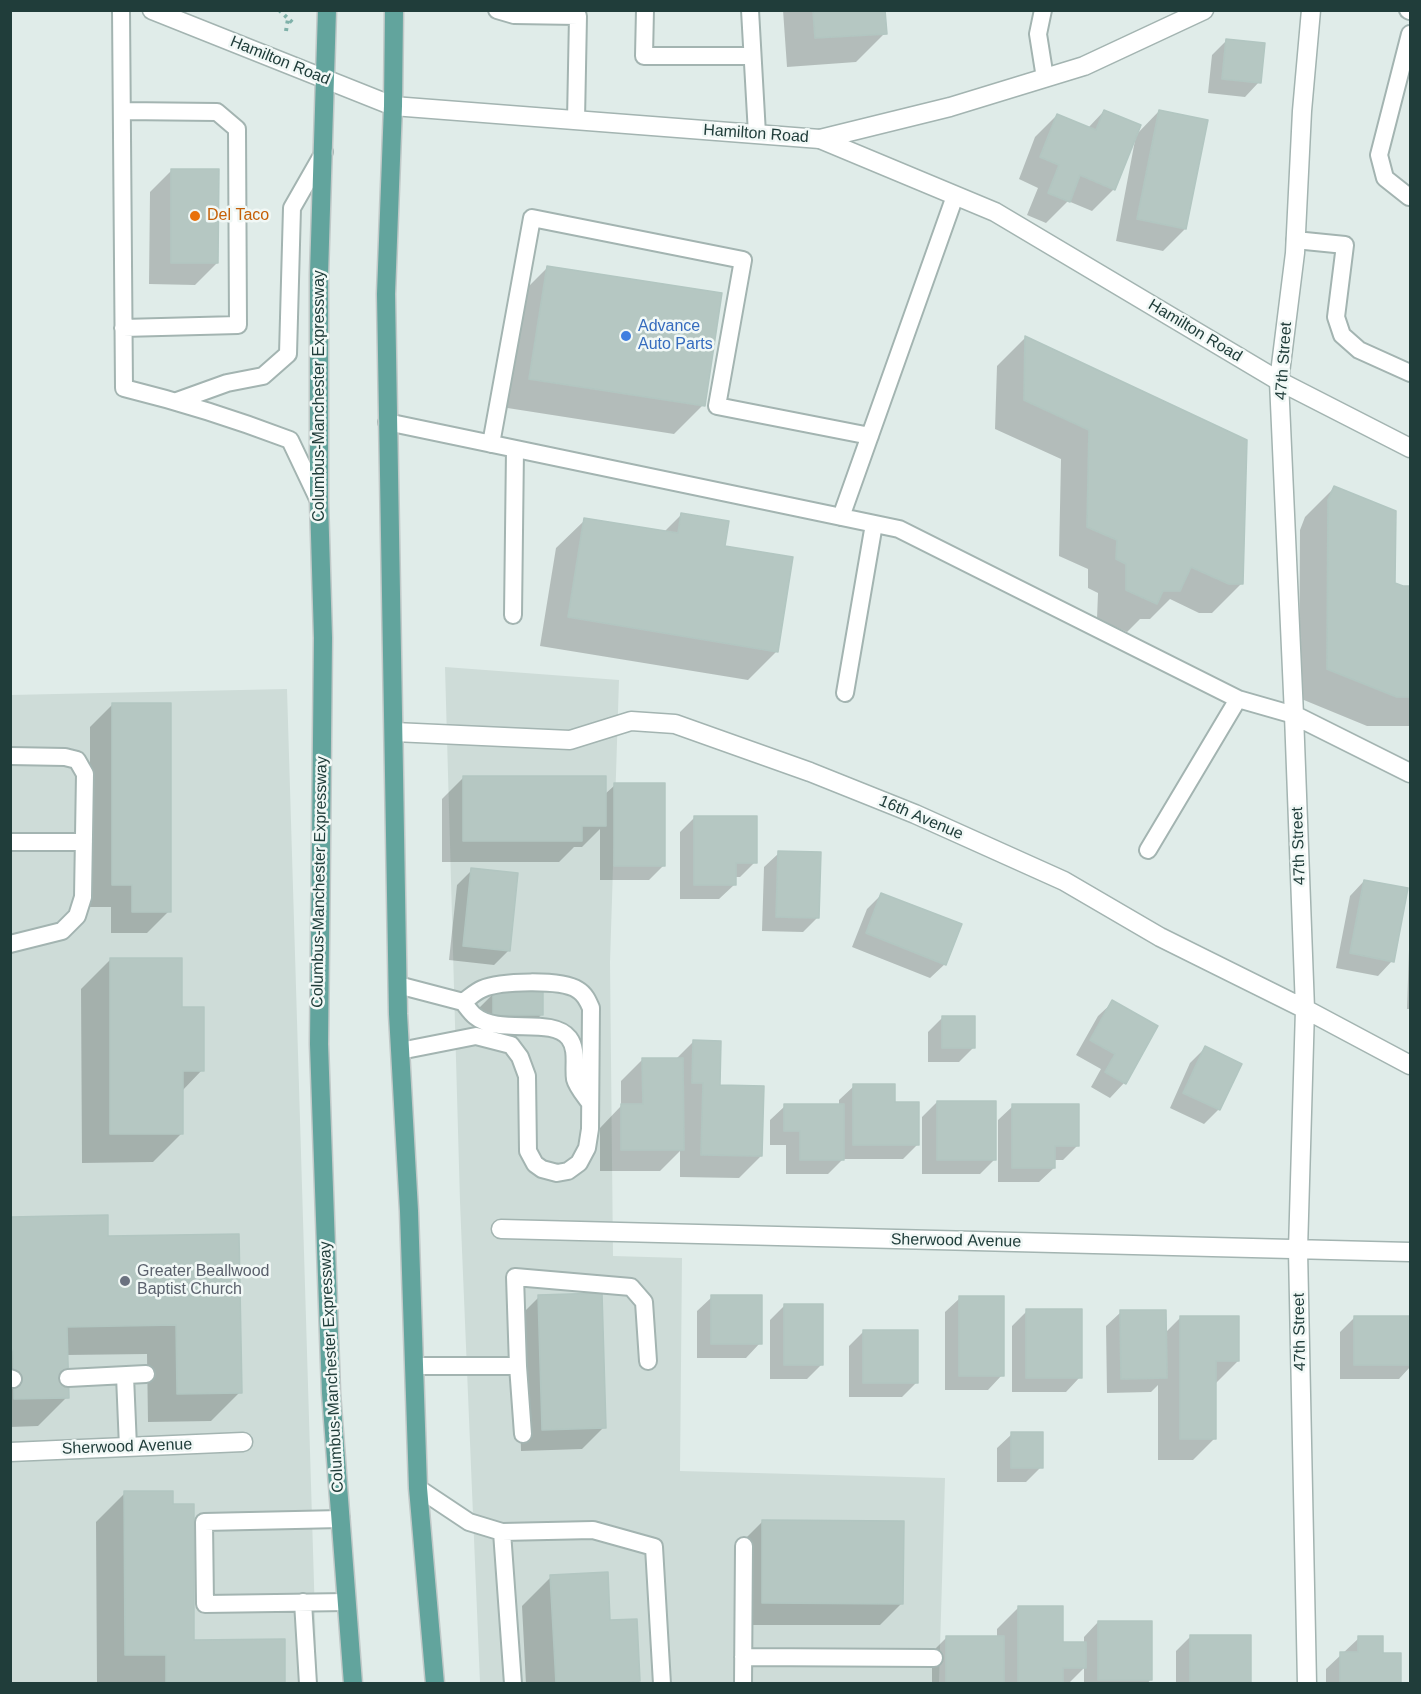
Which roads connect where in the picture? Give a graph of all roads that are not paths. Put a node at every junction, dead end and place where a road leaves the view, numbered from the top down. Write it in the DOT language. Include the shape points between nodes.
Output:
graph roads {
  1 [pos="121,10"];
  2 [pos="152,10"];
  3 [pos="327,10"];
  4 [pos="394,10"];
  5 [pos="497,10"];
  6 [pos="645,10"];
  7 [pos="750,10"];
  8 [pos="1042,10"];
  9 [pos="1204,10"];
  10 [pos="1311,10"];
  11 [pos="545,13"];
  12 [pos="1410,34"];
  13 [pos="752,56"];
  14 [pos="1405,76"];
  15 [pos="1045,78"];
  16 [pos="326,79"];
  17 [pos="393,106"];
  18 [pos="122,111"];
  19 [pos="576,120"];
  20 [pos="757,134"];
  21 [pos="820,139"];
  22 [pos="324,152"];
  23 [pos="955,196"];
  24 [pos="1409,196"];
  25 [pos="1295,240"];
  26 [pos="123,328"];
  27 [pos="1410,373"];
  28 [pos="1279,381"];
  29 [pos="177,401"];
  30 [pos="387,422"];
  31 [pos="870,436"];
  32 [pos="1409,443"];
  33 [pos="491,444"];
  34 [pos="515,449"];
  35 [pos="319,501"];
  36 [pos="841,517"];
  37 [pos="874,524"];
  38 [pos="513,615"];
  39 [pos="845,693"];
  40 [pos="1238,699"];
  41 [pos="1294,714"];
  42 [pos="394,732"];
  43 [pos="10,756"];
  44 [pos="1410,772"];
  45 [pos="10,842"];
  46 [pos="84,842"];
  47 [pos="1148,850"];
  48 [pos="10,944"];
  49 [pos="398,985"];
  50 [pos="463,1002"];
  51 [pos="1305,1009"];
  52 [pos="400,1051"];
  53 [pos="1410,1065"];
  54 [pos="590,1103"];
  55 [pos="501,1230"];
  56 [pos="1298,1250"];
  57 [pos="1410,1252"];
  58 [pos="648,1361"];
  59 [pos="414,1366"];
  60 [pos="518,1366"];
  61 [pos="146,1374"];
  62 [pos="125,1376"];
  63 [pos="68,1378"];
  64 [pos="523,1434"];
  65 [pos="243,1442"];
  66 [pos="128,1447"];
  67 [pos="10,1452"];
  68 [pos="418,1488"];
  69 [pos="340,1519"];
  70 [pos="502,1532"];
  71 [pos="744,1546"];
  72 [pos="303,1602"];
  73 [pos="347,1602"];
  74 [pos="743,1657"];
  75 [pos="934,1658"];
  76 [pos="308,1683"];
  77 [pos="353,1683"];
  78 [pos="435,1683"];
  79 [pos="513,1683"];
  80 [pos="662,1683"];
  81 [pos="743,1683"];
  82 [pos="1307,1683"];
  1 -- 18 [label="lane"];
  2 -- 16 [label="street, Hamilton Road"];
  3 -- 16 [label="main road, Columbus-Manchester Expressway"];
  4 -- 17 [label="main road"];
  5 -- 11 [label="lane" via="514,15"];
  6 -- 13 [label="lane" via="644,56"];
  7 -- 13 [label="lane"];
  8 -- 15 [label="lane" via="1038,34"];
  9 -- 15 [label="street" via="1084,66"];
  10 -- 25 [label="street, 47th Street"];
  11 -- 19 [label="lane" via="578,16"];
  12 -- 14 [label="lane"];
  13 -- 20 [label="lane"];
  14 -- 24 [label="lane" via="1378,155 1385,178"];
  15 -- 21 [label="street" via="950,107"];
  16 -- 17 [label="street, Hamilton Road"];
  16 -- 22 [label="main road, Columbus-Manchester Expressway"];
  17 -- 19 [label="street, Hamilton Road"];
  17 -- 30 [label="main road" via="386,294"];
  18 -- 26 [label="lane"];
  18 -- 26 [label="lane" via="217,112 237,129 238,325"];
  19 -- 20 [label="street, Hamilton Road"];
  20 -- 21 [label="street, Hamilton Road"];
  21 -- 23 [label="street, Hamilton Road"];
  22 -- 29 [label="lane" via="292,208 288,354 263,376 227,383"];
  22 -- 35 [label="main road, Columbus-Manchester Expressway" via="319,275"];
  23 -- 28 [label="street, Hamilton Road" via="995,213"];
  23 -- 31 [label="lane"];
  25 -- 27 [label="lane" via="1345,245 1336,317 1342,335 1359,350"];
  25 -- 28 [label="street, 47th Street"];
  26 -- 29 [label="lane" via="124,388"];
  28 -- 32 [label="street, Hamilton Road"];
  28 -- 41 [label="street, 47th Street"];
  29 -- 35 [label="lane" via="290,440"];
  30 -- 33 [label="lane"];
  30 -- 42 [label="main road"];
  31 -- 33 [label="lane" via="717,406 743,260 532,218"];
  31 -- 36 [label="lane"];
  33 -- 34 [label="lane"];
  34 -- 36 [label="lane"];
  34 -- 38 [label="lane"];
  35 -- 69 [label="main road, Columbus-Manchester Expressway" via="323,638 319,1044 331,1393"];
  36 -- 37 [label="lane"];
  37 -- 39 [label="lane"];
  37 -- 40 [label="lane" via="899,529"];
  40 -- 41 [label="lane"];
  40 -- 47 [label="lane"];
  41 -- 44 [label="street"];
  41 -- 51 [label="street, 47th Street"];
  42 -- 49 [label="main road"];
  42 -- 51 [label="street, 16th Avenue" via="570,740 631,721 675,724 894,805 1064,881 1160,938"];
  43 -- 46 [label="lane" via="77,760 85,774"];
  45 -- 46 [label="lane"];
  46 -- 48 [label="lane" via="83,897 77,916 62,930"];
  49 -- 50 [label="lane"];
  49 -- 52 [label="main road"];
  50 -- 54 [label="lane" via="476,1017 490,1023 558,1029 569,1038 576,1081"];
  50 -- 54 [label="lane" via="495,984 557,983 577,989 591,1008"];
  51 -- 53 [label="street, 16th Avenue"];
  51 -- 56 [label="street, 47th Street"];
  52 -- 54 [label="lane" via="476,1036 511,1045 527,1076 528,1151 535,1164 557,1173 579,1163 587,1148"];
  52 -- 59 [label="main road"];
  55 -- 56 [label="street, Sherwood Avenue"];
  56 -- 57 [label="street, Sherwood Avenue"];
  56 -- 82 [label="street, 47th Street"];
  58 -- 60 [label="lane" via="644,1302 631,1287 515,1277"];
  59 -- 60 [label="lane"];
  59 -- 68 [label="main road"];
  60 -- 64 [label="lane"];
  61 -- 62 [label="lane"];
  62 -- 63 [label="lane"];
  62 -- 66 [label="lane"];
  65 -- 66 [label="street, Sherwood Avenue"];
  66 -- 67 [label="street, Sherwood Avenue"];
  68 -- 70 [label="lane" via="469,1522"];
  68 -- 78 [label="main road"];
  69 -- 72 [label="lane" via="204,1522 205,1604"];
  69 -- 73 [label="main road, Columbus-Manchester Expressway"];
  70 -- 79 [label="lane"];
  70 -- 80 [label="lane" via="593,1530 654,1547"];
  71 -- 74 [label="lane"];
  72 -- 73 [label="lane"];
  72 -- 76 [label="lane"];
  73 -- 77 [label="main road, Columbus-Manchester Expressway"];
  74 -- 75 [label="lane"];
  74 -- 81 [label="lane"];
}
